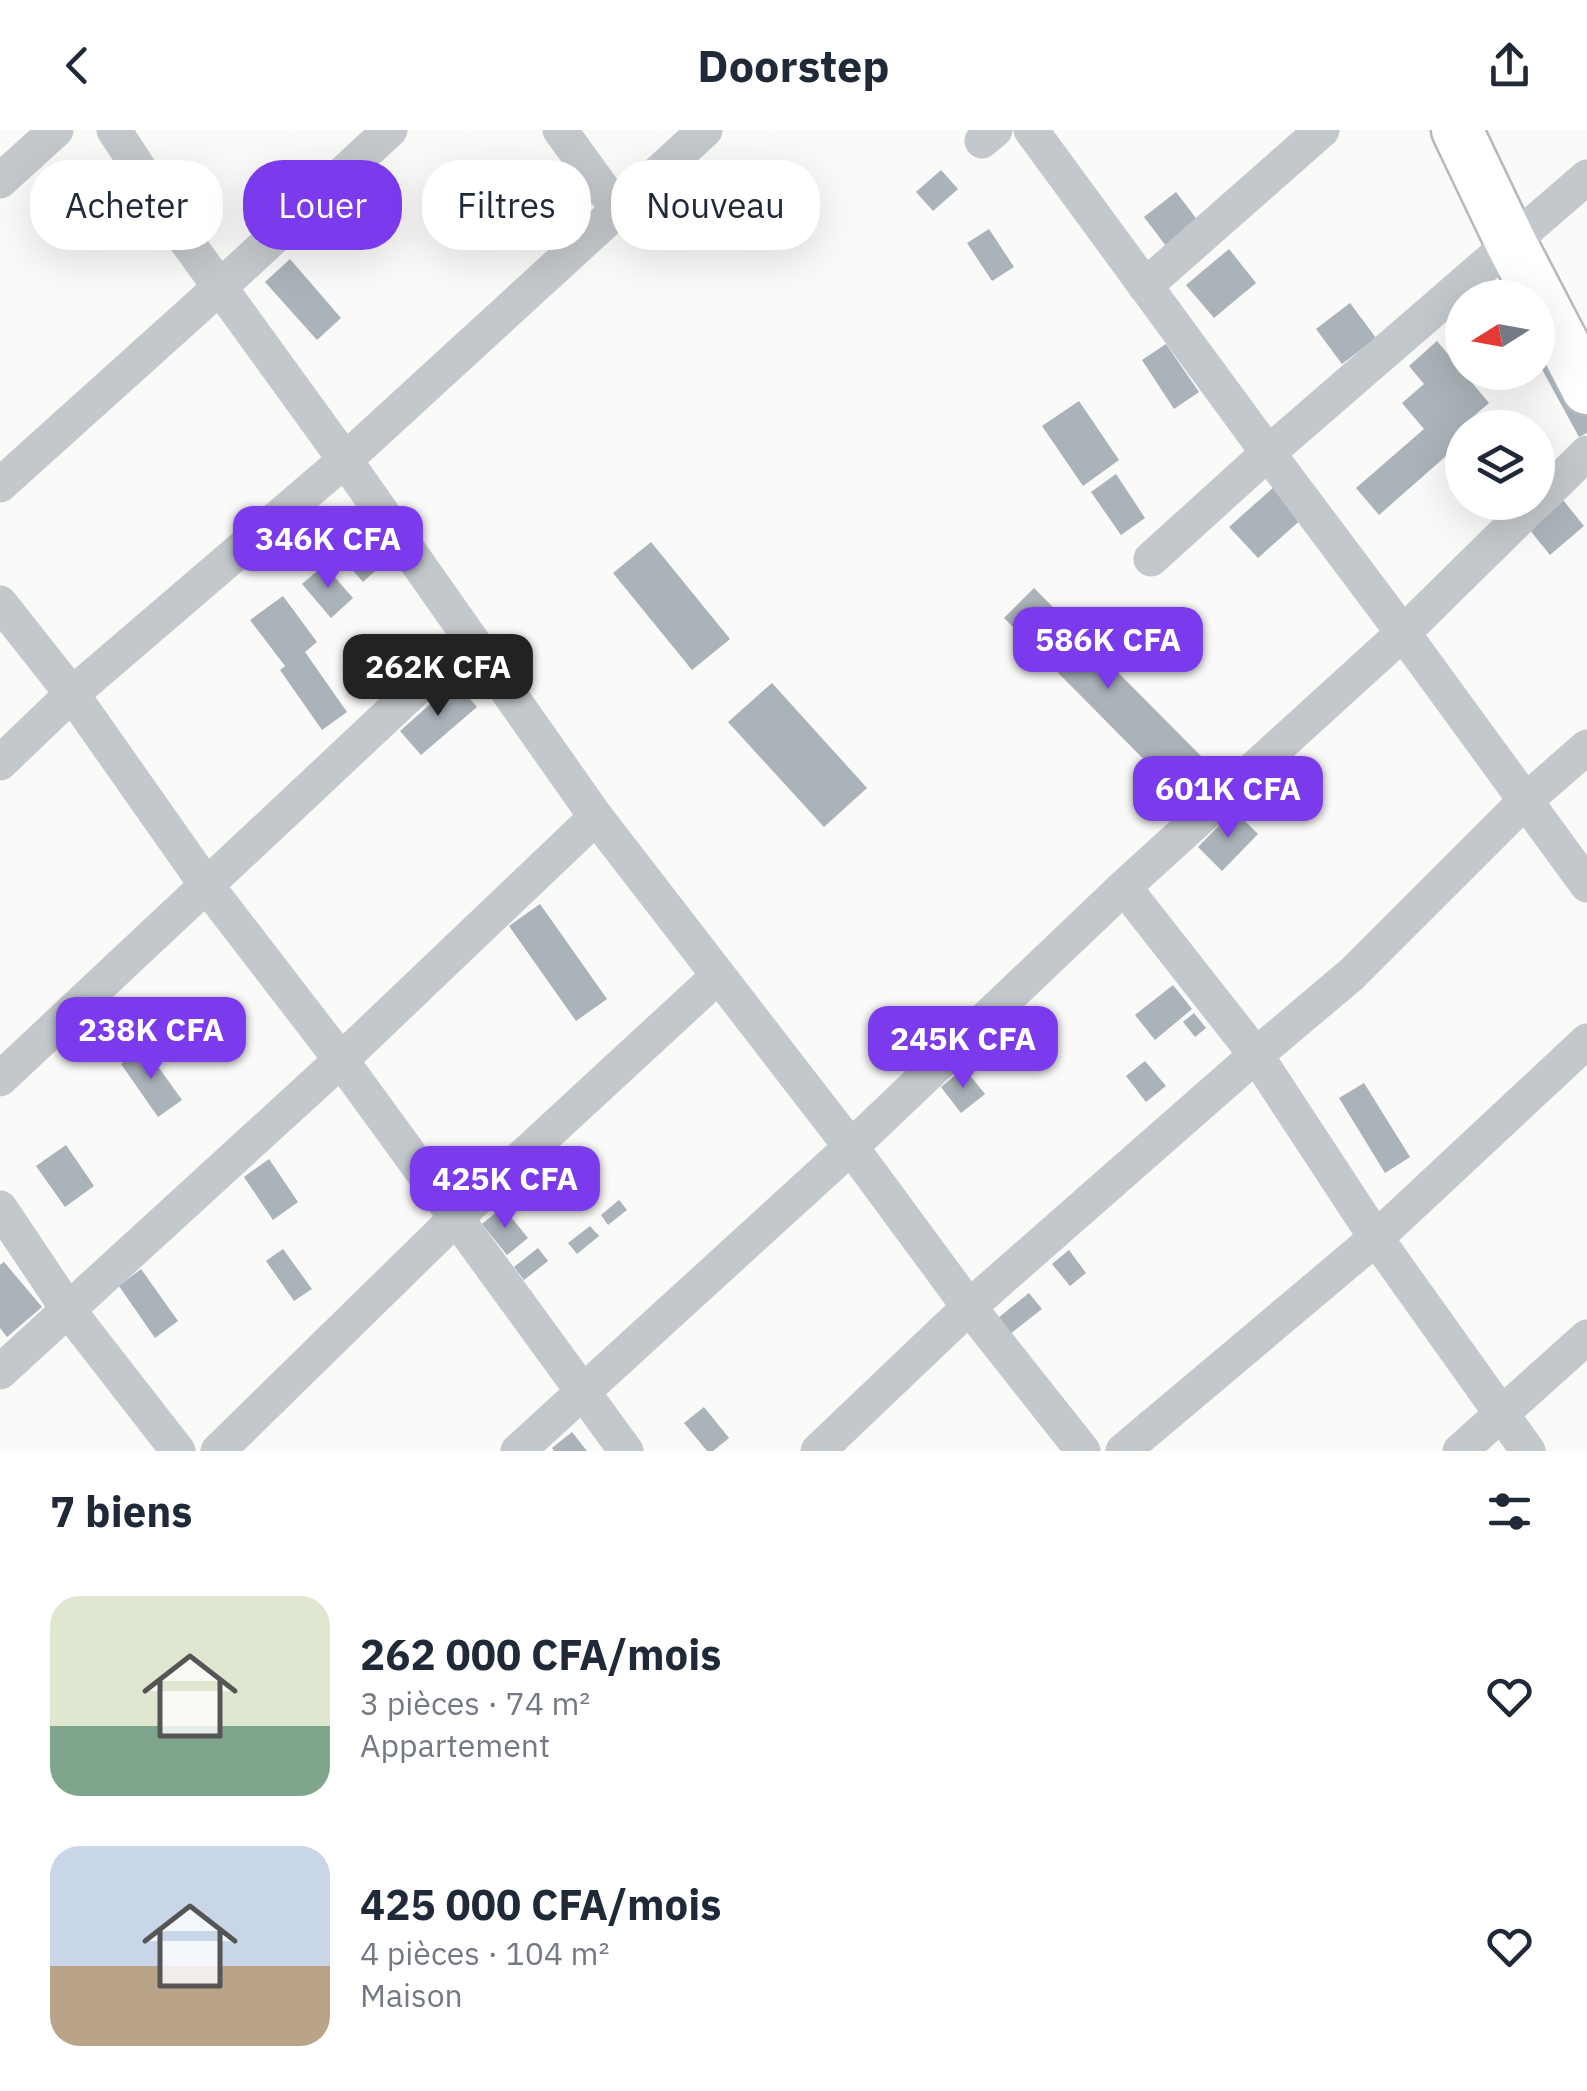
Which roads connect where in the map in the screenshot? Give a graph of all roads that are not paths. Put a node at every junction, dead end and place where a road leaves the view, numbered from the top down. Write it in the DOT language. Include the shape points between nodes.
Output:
graph roads {
  1 [pos="56,130"];
  2 [pos="114,130"];
  3 [pos="390,130"];
  4 [pos="560,130"];
  5 [pos="705,130"];
  6 [pos="1031,130"];
  7 [pos="1322,130"];
  8 [pos="1457,130"];
  9 [pos="672,160"];
  10 [pos="1587,177"];
  11 [pos="0,181"];
  12 [pos="611,200"];
  13 [pos="611,216"];
  14 [pos="1511,243"];
  15 [pos="1145,286"];
  16 [pos="220,287"];
  17 [pos="1587,389"];
  18 [pos="1268,453"];
  19 [pos="1587,453"];
  20 [pos="345,460"];
  21 [pos="1555,484"];
  22 [pos="0,485"];
  23 [pos="1519,520"];
  24 [pos="1152,559"];
  25 [pos="0,604"];
  26 [pos="1403,633"];
  27 [pos="470,638"];
  28 [pos="72,694"];
  29 [pos="1587,747"];
  30 [pos="0,763"];
  31 [pos="1525,802"];
  32 [pos="596,817"];
  33 [pos="1587,885"];
  34 [pos="206,886"];
  35 [pos="1124,887"];
  36 [pos="718,977"];
  37 [pos="1587,1040"];
  38 [pos="1256,1054"];
  39 [pos="342,1060"];
  40 [pos="0,1080"];
  41 [pos="850,1147"];
  42 [pos="0,1208"];
  43 [pos="456,1219"];
  44 [pos="1376,1238"];
  45 [pos="969,1307"];
  46 [pos="69,1311"];
  47 [pos="1587,1337"];
  48 [pos="0,1372"];
  49 [pos="583,1392"];
  50 [pos="1503,1414"];
  51 [pos="178,1451"];
  52 [pos="218,1451"];
  53 [pos="518,1451"];
  54 [pos="626,1451"];
  55 [pos="818,1451"];
  56 [pos="1083,1451"];
  57 [pos="1123,1451"];
  58 [pos="1460,1451"];
  59 [pos="1528,1451"];
  1 -- 11 [label="street"];
  2 -- 16 [label="street"];
  3 -- 16 [label="street"];
  4 -- 12 [label="street"];
  5 -- 9 [label="street"];
  6 -- 15 [label="street"];
  7 -- 15 [label="street"];
  8 -- 14 [label="street"];
  10 -- 14 [label="street"];
  13 -- 20 [label="street"];
  14 -- 17 [label="street"];
  14 -- 18 [label="street"];
  15 -- 18 [label="street"];
  16 -- 20 [label="street"];
  16 -- 22 [label="street"];
  18 -- 24 [label="street"];
  18 -- 26 [label="street"];
  19 -- 21 [label="street"];
  20 -- 27 [label="street"];
  20 -- 28 [label="street"];
  23 -- 26 [label="street"];
  25 -- 28 [label="street"];
  26 -- 31 [label="street"];
  26 -- 35 [label="street"];
  27 -- 32 [label="street"];
  27 -- 34 [label="street"];
  28 -- 30 [label="street"];
  28 -- 34 [label="street"];
  29 -- 31 [label="street"];
  31 -- 33 [label="street"];
  31 -- 38 [label="street" via="1352,974"];
  32 -- 36 [label="street"];
  32 -- 39 [label="street"];
  34 -- 39 [label="street"];
  34 -- 40 [label="street"];
  35 -- 38 [label="street"];
  35 -- 41 [label="street"];
  36 -- 41 [label="street"];
  36 -- 43 [label="street"];
  37 -- 44 [label="street"];
  38 -- 44 [label="street"];
  38 -- 45 [label="street"];
  39 -- 43 [label="street"];
  39 -- 46 [label="street"];
  41 -- 45 [label="street"];
  41 -- 49 [label="street"];
  42 -- 46 [label="street"];
  43 -- 49 [label="street"];
  43 -- 52 [label="street"];
  44 -- 50 [label="street"];
  44 -- 57 [label="street"];
  45 -- 55 [label="street"];
  45 -- 56 [label="street"];
  46 -- 48 [label="street"];
  46 -- 51 [label="street"];
  47 -- 50 [label="street"];
  49 -- 53 [label="street"];
  49 -- 54 [label="street"];
  50 -- 58 [label="street"];
  50 -- 59 [label="street"];
}
